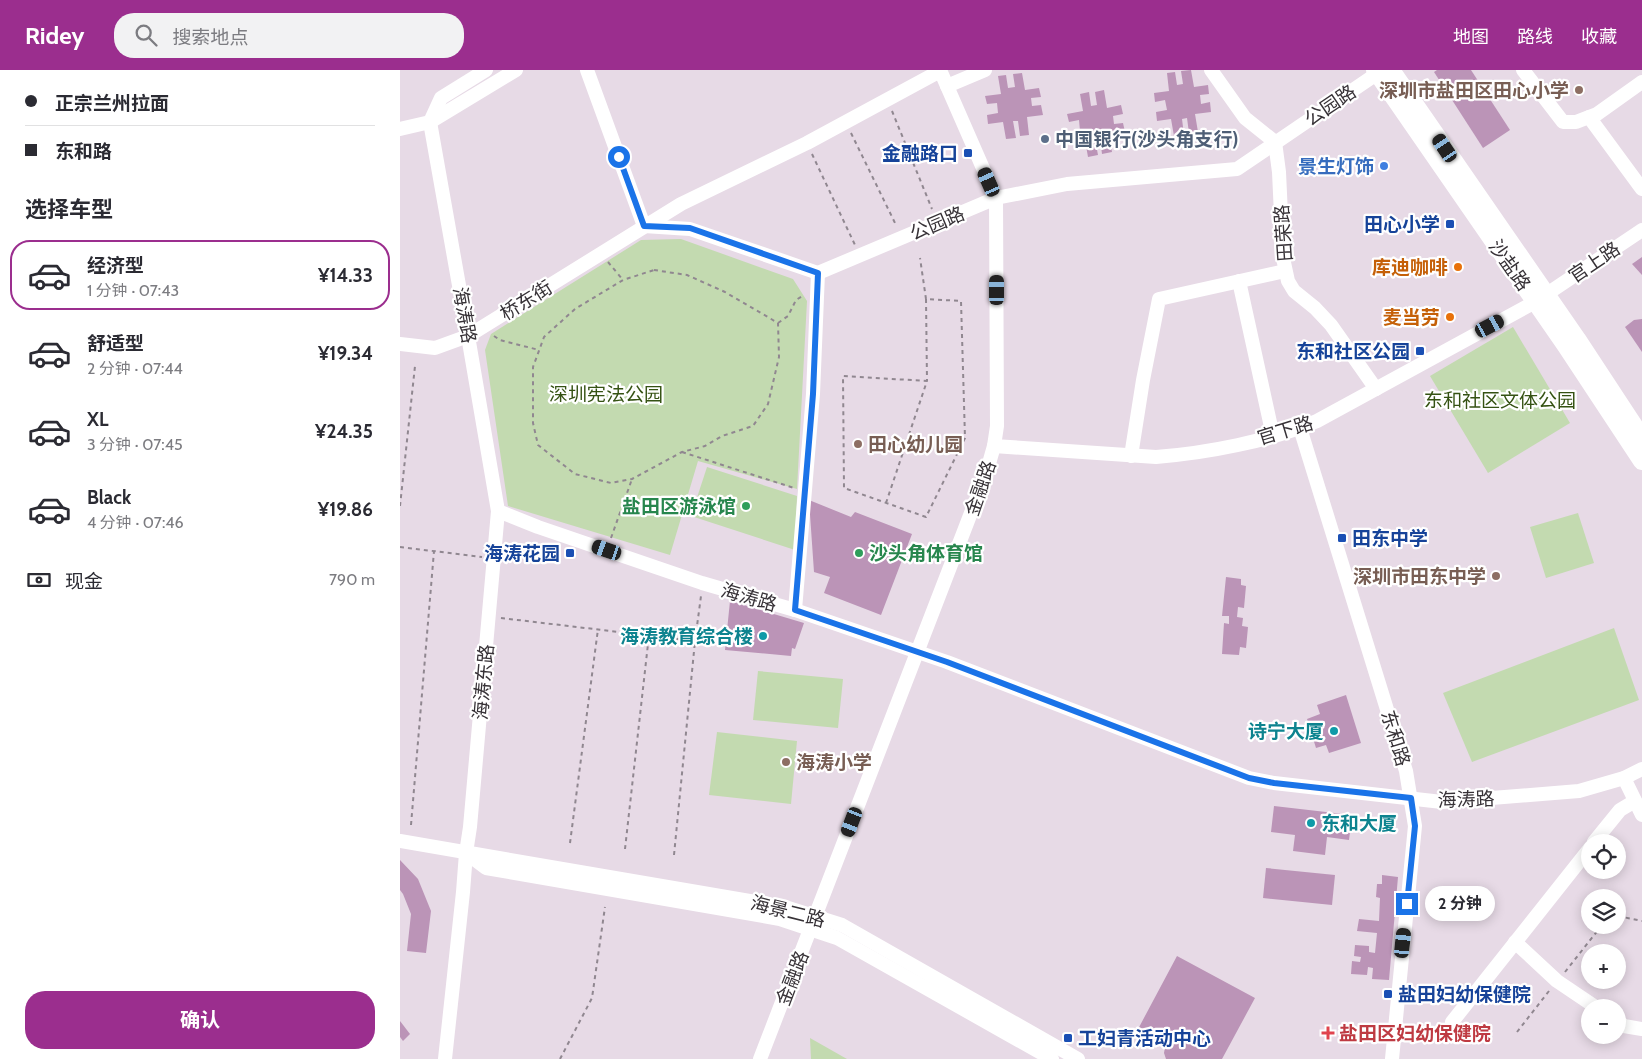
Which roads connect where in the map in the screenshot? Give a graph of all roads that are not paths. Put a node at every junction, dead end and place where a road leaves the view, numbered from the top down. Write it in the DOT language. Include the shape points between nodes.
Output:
graph roads {
  1 [pos="486,70"];
  2 [pos="516,70"];
  3 [pos="586,70"];
  4 [pos="985,70"];
  5 [pos="1211,70"];
  6 [pos="1523,70"];
  7 [pos="940,71"];
  8 [pos="1381,71"];
  9 [pos="1642,82"];
  10 [pos="947,86"];
  11 [pos="1589,117"];
  12 [pos="430,122"];
  13 [pos="400,129"];
  14 [pos="1275,142"];
  15 [pos="1642,189"];
  16 [pos="996,198"];
  17 [pos="644,226"];
  18 [pos="1642,230"];
  19 [pos="1285,271"];
  20 [pos="818,273"];
  21 [pos="1239,281"];
  22 [pos="1541,299"];
  23 [pos="468,336"];
  24 [pos="400,344"];
  25 [pos="1376,389"];
  26 [pos="1300,428"];
  27 [pos="1273,436"];
  28 [pos="1642,438"];
  29 [pos="994,446"];
  30 [pos="1131,456"];
  31 [pos="1642,461"];
  32 [pos="498,511"];
  33 [pos="795,610"];
  34 [pos="918,652"];
  35 [pos="1642,769"];
  36 [pos="1624,778"];
  37 [pos="1411,798"];
  38 [pos="1635,801"];
  39 [pos="1642,816"];
  40 [pos="1600,834"];
  41 [pos="400,841"];
  42 [pos="466,853"];
  43 [pos="1581,859"];
  44 [pos="813,923"];
  45 [pos="1515,942"];
  46 [pos="1584,999"];
  47 [pos="1452,1022"];
  48 [pos="1626,1026"];
  49 [pos="1642,1029"];
  50 [pos="445,1059"];
  51 [pos="760,1059"];
  52 [pos="1052,1059"];
  53 [pos="1078,1059"];
  54 [pos="1392,1059"];
  1 -- 12 [label="street" via="441,98"];
  2 -- 12 [label="street"];
  3 -- 17 [label="street"];
  4 -- 10 [label="street"];
  5 -- 14 [label="street" via="1245,118"];
  6 -- 11 [label="street" via="1562,122 1576,122"];
  7 -- 10 [label="street, 金融路"];
  7 -- 17 [label="street, 桥东街"];
  8 -- 14 [label="street, 公园路"];
  8 -- 22 [label="main road, 沙盐路"];
  9 -- 11 [label="street"];
  10 -- 16 [label="street, 金融路"];
  11 -- 15 [label="street"];
  12 -- 13 [label="street"];
  12 -- 23 [label="street, 海涛路"];
  14 -- 16 [label="street, 公园路" via="1237,169 1067,184"];
  14 -- 19 [label="street, 田荣路"];
  16 -- 20 [label="street, 公园路"];
  16 -- 29 [label="street, 金融路" via="997,426"];
  17 -- 20 [label="street" via="690,228"];
  17 -- 23 [label="street, 桥东街"];
  18 -- 22 [label="street, 官上路"];
  19 -- 21 [label="street"];
  19 -- 25 [label="street, 田荣路" via="1294,291 1331,324"];
  20 -- 33 [label="street" via="813,394"];
  21 -- 27 [label="street"];
  21 -- 30 [label="street" via="1158,298"];
  22 -- 25 [label="street, 官下路"];
  22 -- 28 [label="main road, 沙盐路"];
  22 -- 31 [label="main road, 沙盐路"];
  23 -- 24 [label="street, 桥东街" via="435,348"];
  23 -- 32 [label="street, 海涛路"];
  25 -- 26 [label="street, 官下路"];
  26 -- 27 [label="street, 官下路"];
  26 -- 37 [label="street, 东和路" via="1406,771"];
  27 -- 30 [label="street, 官下路" via="1181,455"];
  29 -- 30 [label="street, 官下路"];
  29 -- 34 [label="street, 金融路"];
  32 -- 33 [label="street, 海涛路" via="702,583"];
  32 -- 42 [label="street, 海涛东路"];
  33 -- 34 [label="street, 海涛路"];
  34 -- 37 [label="street, 海涛路" via="1249,778"];
  34 -- 44 [label="street, 金融路"];
  35 -- 36 [label="street, 海涛路"];
  36 -- 37 [label="street, 海涛路" via="1578,791 1553,794 1442,802"];
  36 -- 38 [label="street"];
  37 -- 54 [label="street, 东和路" via="1415,826"];
  38 -- 39 [label="street"];
  38 -- 40 [label="street" via="1620,810"];
  41 -- 42 [label="street, 海景二路"];
  42 -- 44 [label="street, 海景二路" via="486,868"];
  42 -- 50 [label="street, 海涛东路"];
  43 -- 45 [label="street"];
  44 -- 51 [label="street, 金融路"];
  44 -- 52 [label="street, 海景二路"];
  44 -- 53 [label="street, 海景二路" via="842,926"];
  45 -- 46 [label="street" via="1558,981"];
  45 -- 47 [label="street"];
  48 -- 49 [label="street"];
}
